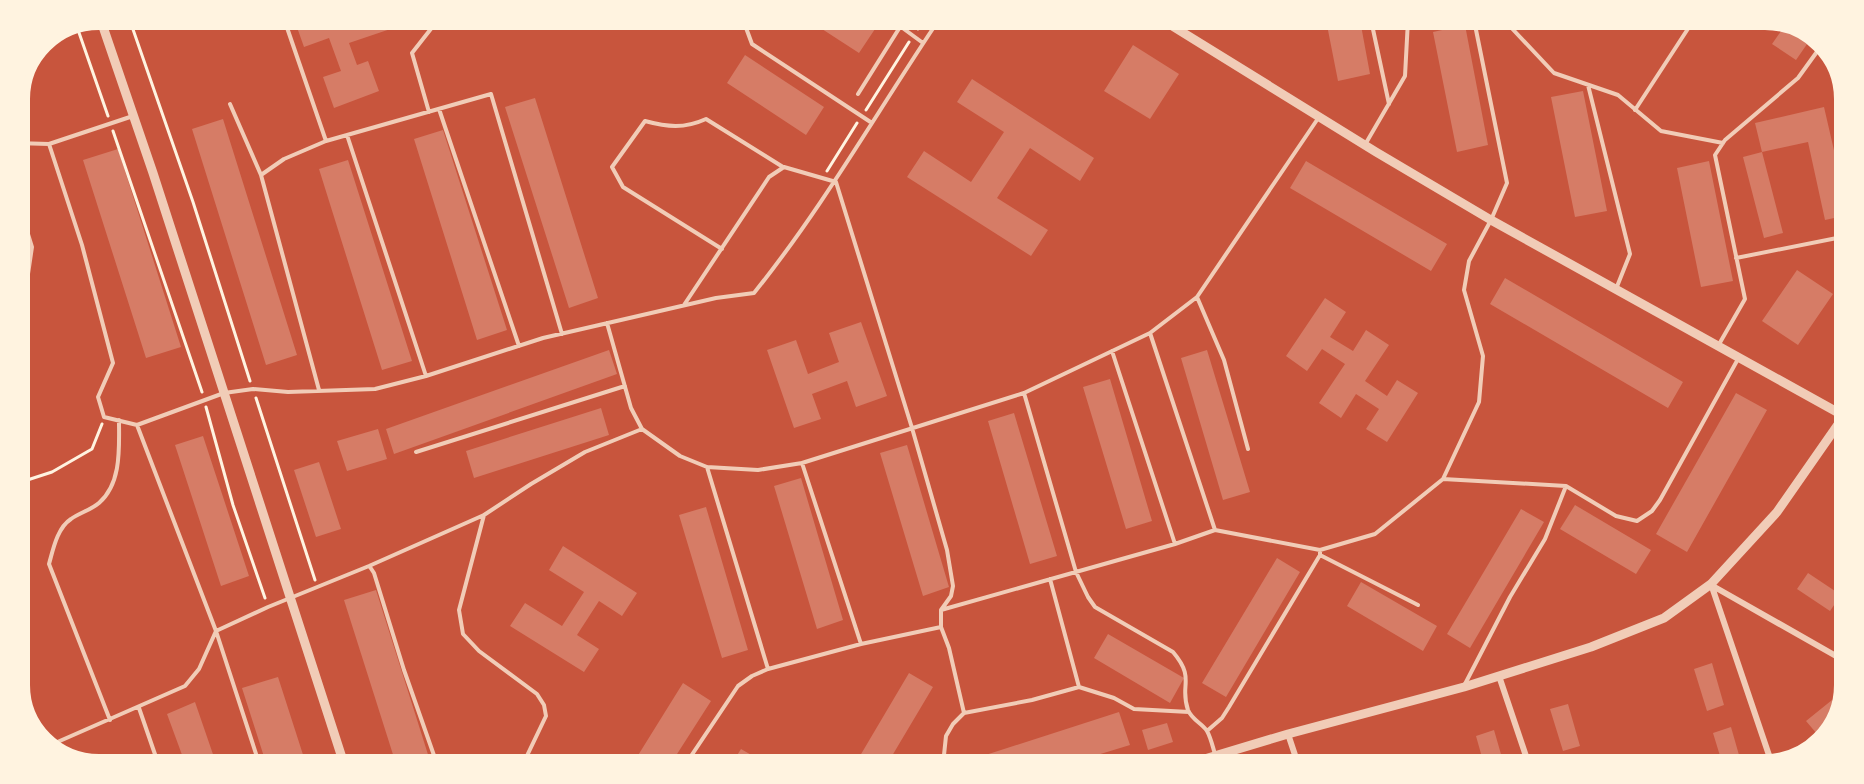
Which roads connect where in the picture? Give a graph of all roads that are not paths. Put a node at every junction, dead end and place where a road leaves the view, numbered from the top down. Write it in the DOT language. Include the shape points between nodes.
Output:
graph roads {
  1 [pos="103,26"];
  2 [pos="286,26"];
  3 [pos="433,26"];
  4 [pos="745,26"];
  5 [pos="935,26"];
  6 [pos="1172,26"];
  7 [pos="1372,26"];
  8 [pos="1408,26"];
  9 [pos="1475,26"];
  10 [pos="1510,26"];
  11 [pos="1690,26"];
  12 [pos="900,27"];
  13 [pos="923,43"];
  14 [pos="1819,49"];
  15 [pos="1588,86"];
  16 [pos="858,94"];
  17 [pos="230,104"];
  18 [pos="1389,105"];
  19 [pos="439,109"];
  20 [pos="1635,110"];
  21 [pos="429,112"];
  22 [pos="134,116"];
  23 [pos="1319,117"];
  24 [pos="872,123"];
  25 [pos="347,135"];
  26 [pos="326,141"];
  27 [pos="26,143"];
  28 [pos="1723,143"];
  29 [pos="49,144"];
  30 [pos="1365,145"];
  31 [pos="784,167"];
  32 [pos="261,175"];
  33 [pos="836,182"];
  34 [pos="1491,220"];
  35 [pos="26,228"];
  36 [pos="1838,238"];
  37 [pos="722,249"];
  38 [pos="1736,258"];
  39 [pos="26,275"];
  40 [pos="1616,289"];
  41 [pos="1197,297"];
  42 [pos="684,305"];
  43 [pos="607,323"];
  44 [pos="1150,333"];
  45 [pos="562,334"];
  46 [pos="519,346"];
  47 [pos="1718,347"];
  48 [pos="1112,351"];
  49 [pos="1738,358"];
  50 [pos="426,376"];
  51 [pos="625,386"];
  52 [pos="319,390"];
  53 [pos="224,393"];
  54 [pos="1024,393"];
  55 [pos="1839,412"];
  56 [pos="119,420"];
  57 [pos="137,425"];
  58 [pos="1839,425"];
  59 [pos="912,428"];
  60 [pos="642,429"];
  61 [pos="1248,449"];
  62 [pos="416,452"];
  63 [pos="802,463"];
  64 [pos="708,467"];
  65 [pos="1443,479"];
  66 [pos="1566,486"];
  67 [pos="484,515"];
  68 [pos="1215,531"];
  69 [pos="1175,544"];
  70 [pos="1320,550"];
  71 [pos="1320,555"];
  72 [pos="369,566"];
  73 [pos="1076,572"];
  74 [pos="1050,579"];
  75 [pos="1711,584"];
  76 [pos="291,597"];
  77 [pos="1418,604"];
  78 [pos="940,610"];
  79 [pos="941,627"];
  80 [pos="216,631"];
  81 [pos="861,644"];
  82 [pos="1839,658"];
  83 [pos="768,669"];
  84 [pos="1499,676"];
  85 [pos="1079,687"];
  86 [pos="1464,687"];
  87 [pos="139,708"];
  88 [pos="1189,712"];
  89 [pos="964,713"];
  90 [pos="110,720"];
  91 [pos="1207,731"];
  92 [pos="1288,734"];
  93 [pos="55,743"];
  94 [pos="1215,754"];
  95 [pos="156,758"];
  96 [pos="257,758"];
  97 [pos="342,758"];
  98 [pos="435,758"];
  99 [pos="527,758"];
  100 [pos="691,758"];
  101 [pos="944,758"];
  102 [pos="1204,758"];
  103 [pos="1296,758"];
  104 [pos="1527,758"];
  105 [pos="1770,758"];
  1 -- 22 [label="street"];
  2 -- 26 [label="lane"];
  3 -- 21 [label="lane" via="412,53"];
  4 -- 24 [label="lane" via="752,44"];
  5 -- 13 [label="lane"];
  6 -- 23 [label="street"];
  7 -- 18 [label="lane"];
  8 -- 18 [label="lane" via="1406,76"];
  9 -- 34 [label="lane" via="1507,183"];
  10 -- 15 [label="lane" via="1554,73"];
  11 -- 20 [label="lane"];
  12 -- 13 [label="lane"];
  12 -- 16 [label="lane"];
  13 -- 24 [label="lane"];
  14 -- 28 [label="lane" via="1798,78"];
  15 -- 20 [label="lane" via="1618,95"];
  15 -- 40 [label="lane" via="1630,254"];
  17 -- 32 [label="lane"];
  18 -- 30 [label="lane"];
  19 -- 21 [label="lane"];
  19 -- 45 [label="lane" via="491,94"];
  19 -- 46 [label="lane"];
  20 -- 28 [label="lane" via="1661,131"];
  21 -- 25 [label="lane"];
  22 -- 29 [label="lane"];
  22 -- 53 [label="street"];
  23 -- 30 [label="street"];
  23 -- 41 [label="lane"];
  24 -- 33 [label="lane"];
  25 -- 26 [label="lane"];
  25 -- 50 [label="lane"];
  26 -- 32 [label="lane" via="285,159"];
  27 -- 29 [label="lane"];
  28 -- 38 [label="lane" via="1715,155"];
  29 -- 56 [label="lane" via="82,246 113,363 98,397 104,417"];
  30 -- 34 [label="street"];
  31 -- 33 [label="lane"];
  31 -- 37 [label="lane" via="769,177"];
  31 -- 37 [label="lane" via="706,118 690,126 667,127 645,121 612,167 622,187"];
  32 -- 52 [label="lane"];
  33 -- 42 [label="lane" via="754,293"];
  33 -- 59 [label="lane"];
  34 -- 40 [label="street"];
  34 -- 65 [label="lane" via="1469,261 1464,290 1483,356 1479,402"];
  35 -- 39 [label="lane" via="32,247"];
  36 -- 38 [label="lane"];
  37 -- 42 [label="lane"];
  38 -- 47 [label="lane" via="1744,299"];
  40 -- 47 [label="street"];
  41 -- 44 [label="lane"];
  41 -- 61 [label="lane" via="1224,360"];
  42 -- 43 [label="lane"];
  43 -- 45 [label="lane"];
  43 -- 51 [label="lane"];
  44 -- 48 [label="lane"];
  44 -- 68 [label="lane"];
  45 -- 46 [label="lane"];
  46 -- 50 [label="lane"];
  47 -- 49 [label="street"];
  48 -- 54 [label="lane"];
  48 -- 69 [label="lane"];
  49 -- 55 [label="street"];
  49 -- 66 [label="lane" via="1660,500 1645,517 1637,521 1616,516"];
  50 -- 52 [label="lane" via="375,389"];
  51 -- 60 [label="lane"];
  51 -- 62 [label="lane"];
  52 -- 53 [label="lane" via="253,389"];
  53 -- 57 [label="lane"];
  53 -- 76 [label="street"];
  54 -- 59 [label="lane"];
  54 -- 73 [label="lane"];
  56 -- 57 [label="lane"];
  56 -- 90 [label="lane" via="119,461 114,480 100,502 68,520 56,540 49,564"];
  57 -- 80 [label="lane"];
  58 -- 75 [label="street" via="1777,512"];
  59 -- 63 [label="lane"];
  59 -- 78 [label="lane" via="947,550 953,586 951,596"];
  60 -- 64 [label="lane" via="680,456"];
  60 -- 67 [label="lane" via="585,452"];
  63 -- 64 [label="lane" via="758,470"];
  63 -- 81 [label="lane"];
  64 -- 83 [label="lane"];
  65 -- 66 [label="lane"];
  65 -- 70 [label="lane" via="1375,534"];
  66 -- 86 [label="lane" via="1545,539 1509,597"];
  67 -- 72 [label="lane"];
  67 -- 99 [label="lane" via="459,610 464,634 479,651 537,694 544,705 546,716"];
  68 -- 69 [label="lane"];
  68 -- 70 [label="lane"];
  69 -- 73 [label="lane"];
  70 -- 71 [label="lane"];
  71 -- 77 [label="lane"];
  71 -- 91 [label="lane" via="1222,718"];
  72 -- 76 [label="lane"];
  72 -- 98 [label="lane"];
  73 -- 74 [label="lane"];
  73 -- 88 [label="lane" via="1095,607 1173,652 1186,672"];
  74 -- 78 [label="lane"];
  74 -- 85 [label="lane"];
  75 -- 82 [label="street"];
  75 -- 84 [label="street" via="1664,618 1591,647"];
  75 -- 105 [label="street"];
  76 -- 80 [label="lane"];
  76 -- 97 [label="street"];
  78 -- 79 [label="lane"];
  79 -- 81 [label="lane"];
  79 -- 89 [label="lane"];
  80 -- 87 [label="lane" via="199,669 186,686"];
  80 -- 96 [label="lane"];
  81 -- 83 [label="lane"];
  83 -- 100 [label="lane" via="738,686"];
  84 -- 86 [label="street"];
  84 -- 104 [label="street"];
  85 -- 88 [label="lane" via="1134,709"];
  85 -- 89 [label="lane"];
  86 -- 92 [label="street"];
  87 -- 90 [label="lane"];
  87 -- 95 [label="lane"];
  88 -- 91 [label="lane"];
  89 -- 101 [label="lane" via="946,736"];
  90 -- 93 [label="lane"];
  91 -- 94 [label="lane"];
  92 -- 94 [label="street"];
  92 -- 103 [label="street"];
  94 -- 102 [label="street"];
}
